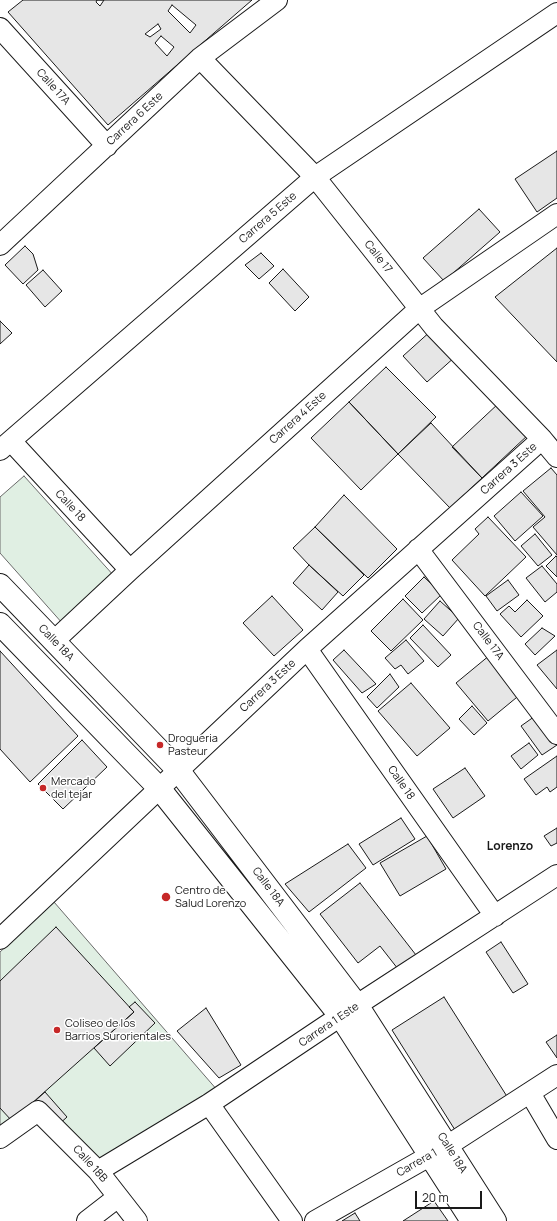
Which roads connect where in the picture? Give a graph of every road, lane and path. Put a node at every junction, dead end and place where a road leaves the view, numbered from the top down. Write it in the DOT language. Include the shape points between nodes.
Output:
graph roads {
  1 [pos="277,0"];
  2 [pos="557,13"];
  3 [pos="0,28"];
  4 [pos="200,58"];
  5 [pos="107,146"];
  6 [pos="315,177"];
  7 [pos="557,214"];
  8 [pos="0,245"];
  9 [pos="419,309"];
  10 [pos="542,439"];
  11 [pos="5,445"];
  12 [pos="557,457"];
  13 [pos="418,549"];
  14 [pos="130,570"];
  15 [pos="0,585"];
  16 [pos="0,624"];
  17 [pos="54,641"];
  18 [pos="307,649"];
  19 [pos="557,734"];
  20 [pos="178,770"];
  21 [pos="159,788"];
  22 [pos="557,875"];
  23 [pos="496,916"];
  24 [pos="0,939"];
  25 [pos="349,1011"];
  26 [pos="557,1075"];
  27 [pos="530,1093"];
  28 [pos="209,1104"];
  29 [pos="0,1138"];
  30 [pos="557,1139"];
  31 [pos="439,1151"];
  32 [pos="98,1170"];
  33 [pos="118,1197"];
  34 [pos="87,1221"];
  35 [pos="137,1221"];
  36 [pos="292,1221"];
  37 [pos="315,1221"];
  38 [pos="472,1221"];
  39 [pos="495,1221"];
  1 -- 4 [label="street, Carrera 6 Este"];
  2 -- 6 [label="street, Carrera 5 Este"];
  3 -- 5 [label="street, Calle 17A"];
  4 -- 5 [label="street, Carrera 6 Este"];
  4 -- 6 [label="street, Calle 17"];
  5 -- 8 [label="street, Carrera 6 Este"];
  6 -- 9 [label="street, Calle 17"];
  6 -- 11 [label="street, Carrera 5 Este"];
  7 -- 9 [label="street, Carrera 4 Este"];
  9 -- 10 [label="street, Calle 17"];
  9 -- 14 [label="street, Carrera 4 Este"];
  10 -- 12 [label="street, Calle 17"];
  10 -- 13 [label="street, Carrera 3 Este"];
  11 -- 14 [label="street, Calle 18"];
  13 -- 18 [label="street, Carrera 3 Este"];
  13 -- 19 [label="street, Calle 17A"];
  14 -- 17 [label="street, Carrera 4 Este"];
  15 -- 17 [label="main road, Calle 18A"];
  16 -- 21 [label="main road, Calle 18A"];
  17 -- 20 [label="main road, Calle 18A"];
  18 -- 20 [label="street, Carrera 3 Este"];
  18 -- 23 [label="street, Calle 18"];
  20 -- 21 [label="street, Carrera 3 Este"];
  20 -- 25 [label="main road, Calle 18A"];
  21 -- 24 [label="street, Carrera 3 Este"];
  21 -- 25 [label="main road, Calle 18A"];
  22 -- 23 [label="street, Carrera 1 Este"];
  23 -- 25 [label="street, Carrera 1 Este"];
  25 -- 28 [label="street, Carrera 1 Este"];
  25 -- 31 [label="main road, Calle 18A"];
  26 -- 27 [label="street, Carrera 1"];
  27 -- 30 [label="street"];
  27 -- 31 [label="street, Carrera 1"];
  28 -- 32 [label="street, Carrera 1 Este"];
  28 -- 36 [label="street"];
  29 -- 32 [label="street, Calle 18B" via="38,1110"];
  31 -- 37 [label="street, Carrera 1"];
  31 -- 38 [label="main road, Calle 18A"];
  31 -- 39 [label="main road, Calle 18A"];
  32 -- 33 [label="street, Calle 18B"];
  33 -- 34 [label="street"];
  33 -- 35 [label="street, Calle 18B"];
}
